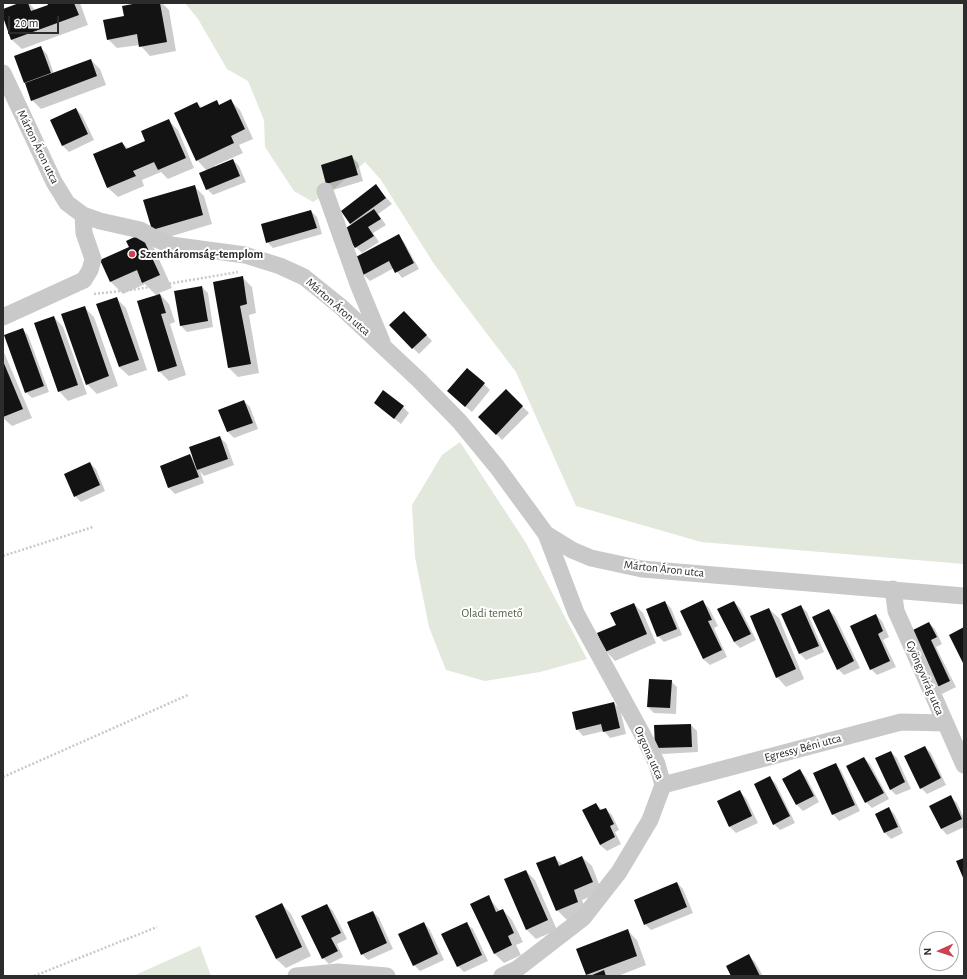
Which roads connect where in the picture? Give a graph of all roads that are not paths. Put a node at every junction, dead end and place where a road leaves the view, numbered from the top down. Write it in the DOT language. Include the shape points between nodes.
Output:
graph roads {
  1 [pos="3,73"];
  2 [pos="325,191"];
  3 [pos="83,215"];
  4 [pos="3,317"];
  5 [pos="384,347"];
  6 [pos="546,534"];
  7 [pos="892,589"];
  8 [pos="964,596"];
  9 [pos="945,724"];
  10 [pos="964,765"];
  11 [pos="663,785"];
  12 [pos="296,976"];
  13 [pos="387,976"];
  14 [pos="502,976"];
  1 -- 3 [label="street, Márton Áron utca" via="54,182 67,202"];
  2 -- 5 [label="street, Márton Áron utca" via="358,284"];
  3 -- 4 [label="street" via="84,233 93,259 84,280"];
  3 -- 5 [label="street, Márton Áron utca" via="140,230 171,245 245,254 280,266 310,282"];
  5 -- 6 [label="street, Márton Áron utca" via="460,422"];
  6 -- 7 [label="street, Márton Áron utca" via="591,558 642,569"];
  6 -- 11 [label="street, Orgona utca" via="576,614 646,741"];
  7 -- 8 [label="street, Márton Áron utca"];
  7 -- 9 [label="street, Gyöngyvirág utca" via="896,611"];
  9 -- 10 [label="street, Gyöngyvirág utca"];
  9 -- 11 [label="street, Egressy Béni utca" via="902,722"];
  11 -- 14 [label="street, Orgona utca" via="650,820 619,872 583,918 518,969"];
  12 -- 13 [label="street" via="338,972"];
}
